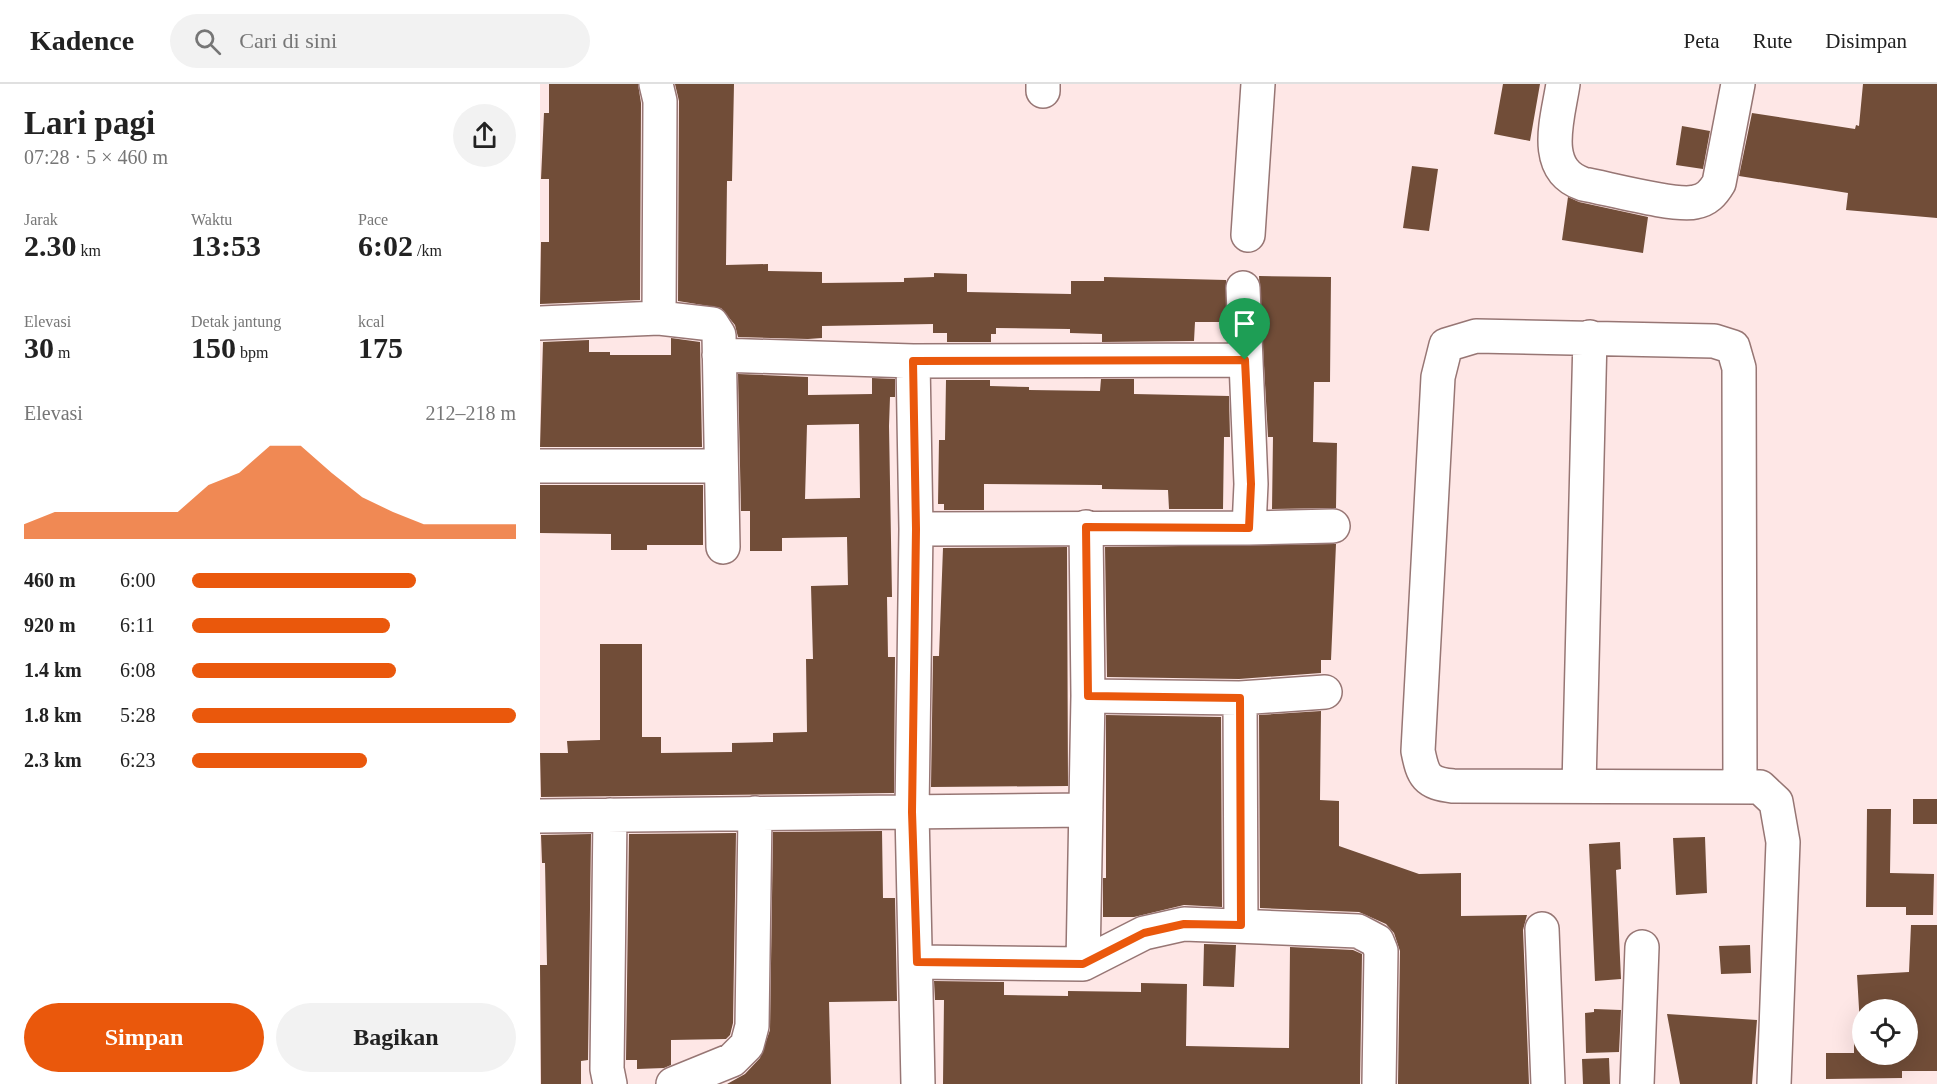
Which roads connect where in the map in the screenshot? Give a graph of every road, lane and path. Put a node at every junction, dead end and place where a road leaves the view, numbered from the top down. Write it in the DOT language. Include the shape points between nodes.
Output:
graph roads {
  1 [pos="656,84"];
  2 [pos="1258,84"];
  3 [pos="1563,84"];
  4 [pos="1738,84"];
  5 [pos="1248,235"];
  6 [pos="1243,288"];
  7 [pos="658,318"];
  8 [pos="540,323"];
  9 [pos="1590,337"];
  10 [pos="720,355"];
  11 [pos="1245,360"];
  12 [pos="913,361"];
  13 [pos="540,466"];
  14 [pos="721,466"];
  15 [pos="1333,526"];
  16 [pos="1086,527"];
  17 [pos="1249,528"];
  18 [pos="916,529"];
  19 [pos="723,547"];
  20 [pos="1325,692"];
  21 [pos="1088,696"];
  22 [pos="1240,698"];
  23 [pos="1579,786"];
  24 [pos="1740,786"];
  25 [pos="1086,810"];
  26 [pos="912,812"];
  27 [pos="755,813"];
  28 [pos="610,815"];
  29 [pos="540,816"];
  30 [pos="1241,925"];
  31 [pos="1542,929"];
  32 [pos="1642,947"];
  33 [pos="917,962"];
  34 [pos="1083,964"];
  35 [pos="610,1084"];
  36 [pos="673,1084"];
  37 [pos="918,1084"];
  38 [pos="1379,1084"];
  39 [pos="1548,1084"];
  40 [pos="1637,1084"];
  41 [pos="1774,1084"];
  1 -- 7 [label="street" via="660,101"];
  2 -- 5 [label="street"];
  3 -- 4 [label="street" via="1554,149 1557,162 1571,180 1685,204 1705,199 1719,183"];
  6 -- 11 [label="street"];
  7 -- 8 [label="street"];
  7 -- 10 [label="street" via="712,324 719,335"];
  9 -- 23 [label="street"];
  9 -- 23 [label="street" via="1476,336 1446,345 1438,377 1418,751 1422,771 1434,784"];
  9 -- 24 [label="street" via="1714,341 1733,347 1739,368"];
  10 -- 12 [label="street"];
  10 -- 14 [label="street"];
  11 -- 12 [label="street"];
  11 -- 17 [label="street" via="1251,484"];
  12 -- 18 [label="street"];
  13 -- 14 [label="street"];
  14 -- 19 [label="street"];
  15 -- 17 [label="street"];
  16 -- 17 [label="street"];
  16 -- 18 [label="street"];
  16 -- 21 [label="street"];
  18 -- 26 [label="street"];
  20 -- 22 [label="street"];
  21 -- 22 [label="street"];
  21 -- 25 [label="street"];
  22 -- 30 [label="street"];
  23 -- 24 [label="street"];
  24 -- 41 [label="street" via="1761,787 1776,802 1783,842"];
  25 -- 26 [label="street"];
  25 -- 34 [label="street"];
  26 -- 27 [label="street"];
  26 -- 33 [label="street"];
  27 -- 28 [label="street"];
  27 -- 36 [label="street" via="752,1026 747,1045 732,1059"];
  28 -- 29 [label="street"];
  28 -- 35 [label="street"];
  30 -- 34 [label="street" via="1184,924 1144,933"];
  30 -- 38 [label="street" via="1358,931 1377,941 1381,951"];
  31 -- 39 [label="street"];
  32 -- 40 [label="street"];
  33 -- 34 [label="street"];
  33 -- 37 [label="street"];
}
